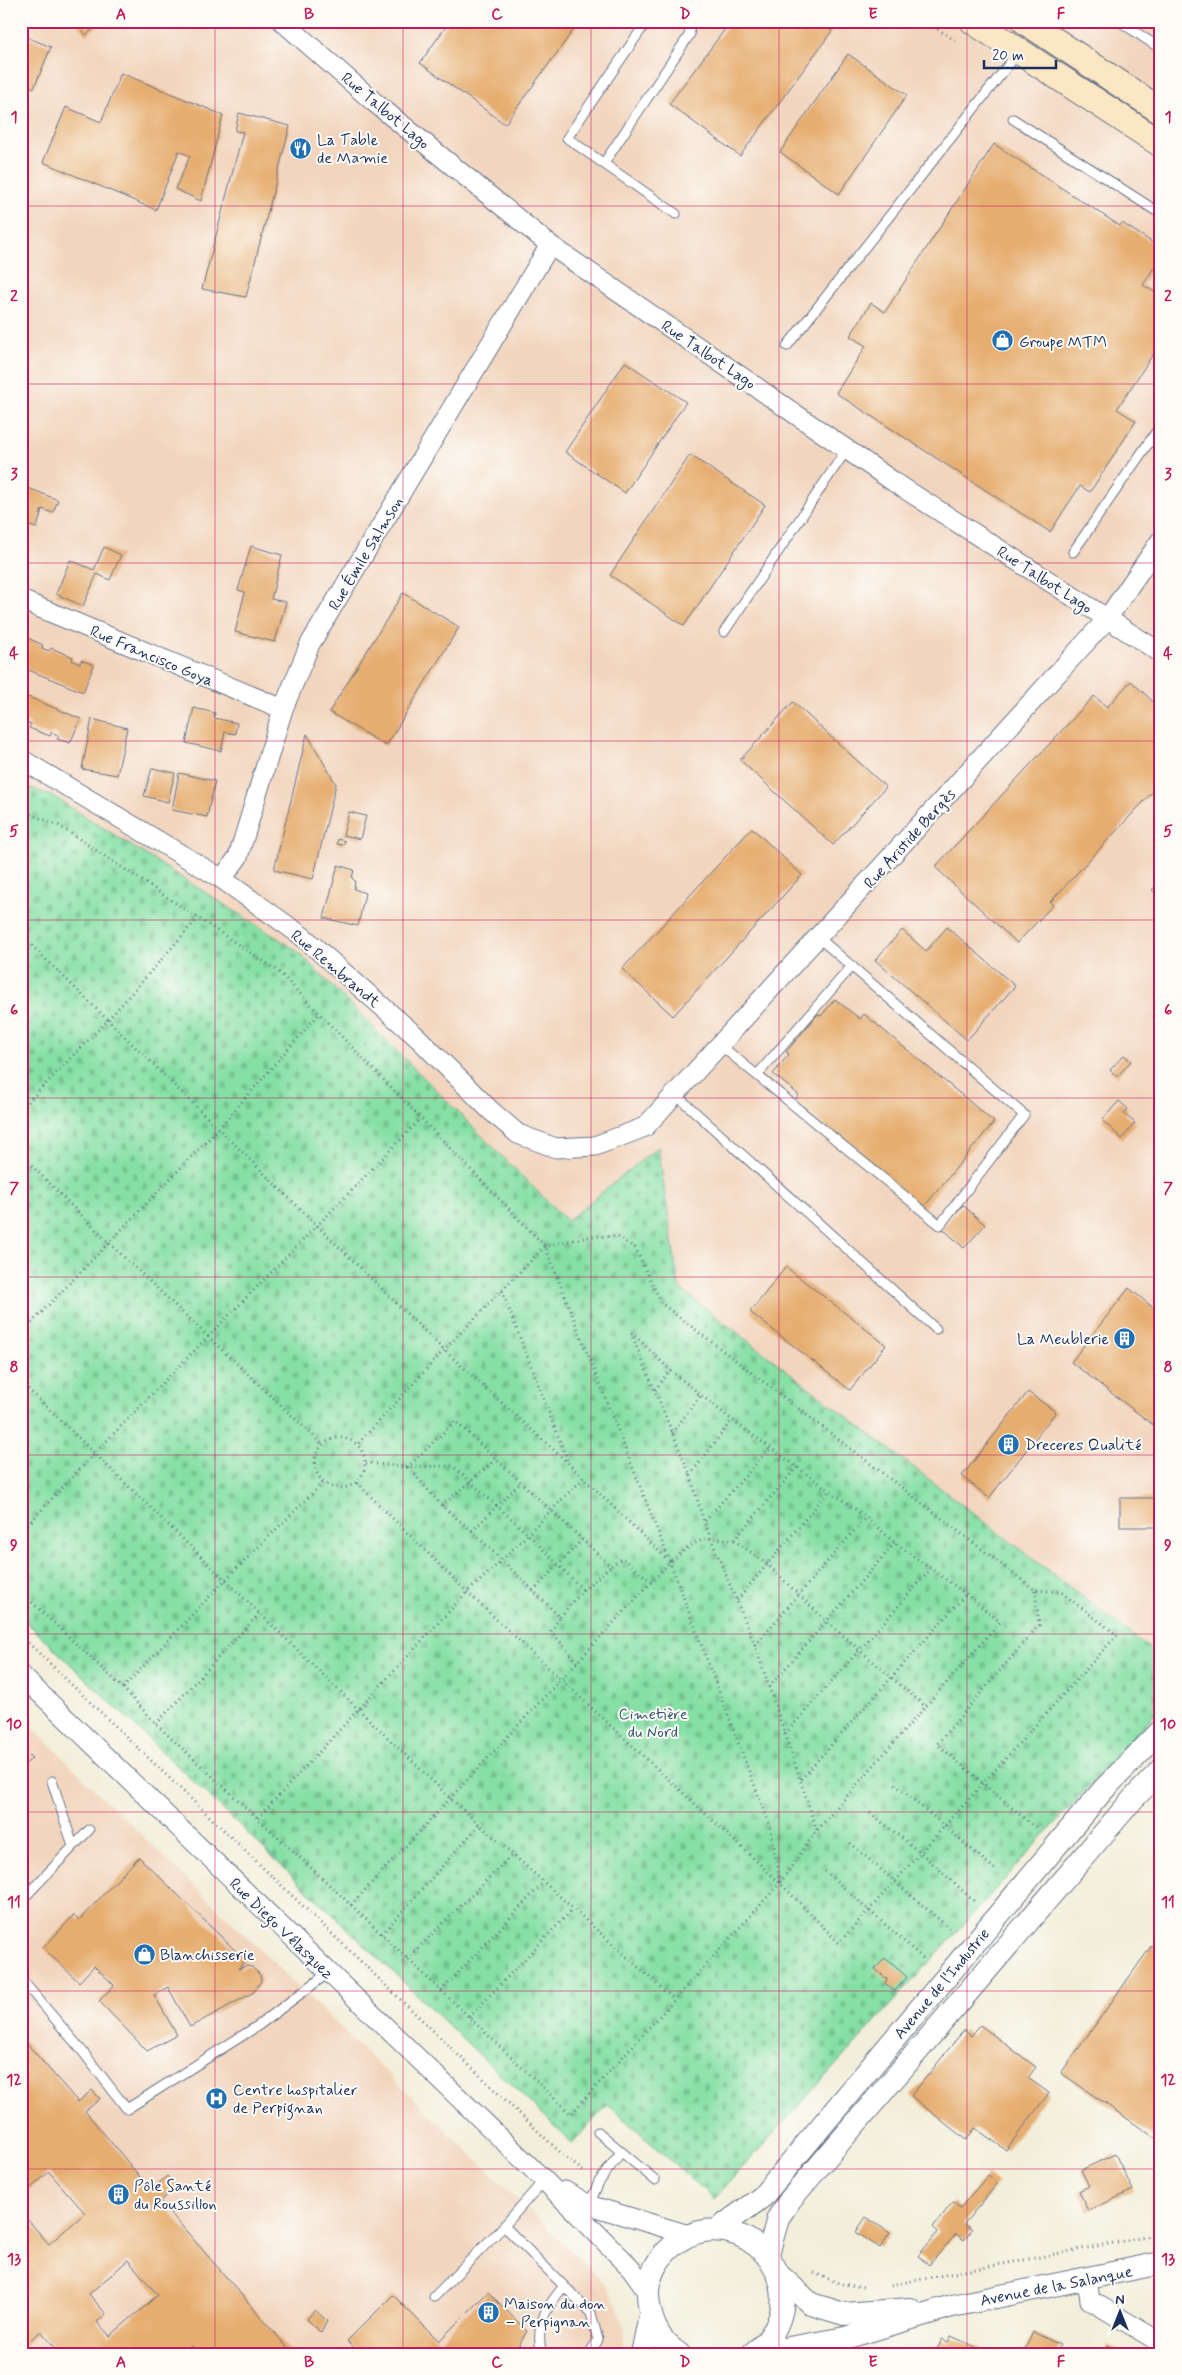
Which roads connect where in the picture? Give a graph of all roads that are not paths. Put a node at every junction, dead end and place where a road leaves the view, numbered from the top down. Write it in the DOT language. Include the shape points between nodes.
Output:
graph roads {
  1 [pos="282,21"];
  2 [pos="647,21"];
  3 [pos="688,21"];
  4 [pos="973,21"];
  5 [pos="1025,21"];
  6 [pos="1119,21"];
  7 [pos="1161,49"];
  8 [pos="1018,51"];
  9 [pos="1161,111"];
  10 [pos="1013,119"];
  11 [pos="1161,144"];
  12 [pos="604,163"];
  13 [pos="1161,201"];
  14 [pos="1158,212"];
  15 [pos="676,214"];
  16 [pos="550,244"];
  17 [pos="787,346"];
  18 [pos="1161,425"];
  19 [pos="847,449"];
  20 [pos="1161,540"];
  21 [pos="1073,552"];
  22 [pos="21,600"];
  23 [pos="1107,619"];
  24 [pos="724,632"];
  25 [pos="1161,653"];
  26 [pos="283,709"];
  27 [pos="21,759"];
  28 [pos="222,879"];
  29 [pos="818,938"];
  30 [pos="852,966"];
  31 [pos="720,1045"];
  32 [pos="757,1075"];
  33 [pos="675,1094"];
  34 [pos="645,1127"];
  35 [pos="936,1329"];
  36 [pos="21,1675"];
  37 [pos="1161,1731"];
  38 [pos="1152,1762"];
  39 [pos="52,1781"];
  40 [pos="89,1830"];
  41 [pos="73,1846"];
  42 [pos="1040,1865"];
  43 [pos="1061,1883"];
  44 [pos="21,1901"];
  45 [pos="328,1972"];
  46 [pos="21,1979"];
  47 [pos="598,2132"];
  48 [pos="621,2152"];
  49 [pos="544,2180"];
  50 [pos="655,2180"];
  51 [pos="589,2205"];
  52 [pos="504,2226"];
  53 [pos="717,2230"];
  54 [pos="689,2235"];
  55 [pos="768,2254"];
  56 [pos="1161,2263"];
  57 [pos="779,2275"];
  58 [pos="1087,2279"];
  59 [pos="564,2286"];
  60 [pos="648,2292"];
  61 [pos="434,2297"];
  62 [pos="952,2306"];
  63 [pos="650,2315"];
  64 [pos="1161,2342"];
  65 [pos="542,2354"];
  66 [pos="589,2354"];
  67 [pos="642,2354"];
  68 [pos="679,2354"];
  69 [pos="754,2354"];
  1 -- 16 [label="street, Rue Talbot Lago" via="374,102"];
  2 -- 12 [label="lane" via="567,138"];
  3 -- 12 [label="lane" via="690,34"];
  4 -- 8 [label="main road"];
  5 -- 9 [label="main road"];
  6 -- 7 [label="lane"];
  8 -- 11 [label="main road"];
  8 -- 17 [label="lane"];
  10 -- 14 [label="lane"];
  12 -- 15 [label="lane"];
  13 -- 14 [label="lane"];
  16 -- 19 [label="street, Rue Talbot Lago"];
  16 -- 26 [label="street, Rue Émile Salmson" via="310,644"];
  18 -- 21 [label="lane"];
  19 -- 23 [label="street, Rue Talbot Lago"];
  19 -- 24 [label="lane"];
  20 -- 23 [label="street, Rue Aristide Bergès"];
  22 -- 26 [label="street, Rue Francisco Goya"];
  23 -- 25 [label="street, Rue Talbot Lago"];
  23 -- 29 [label="street, Rue Aristide Bergès"];
  26 -- 28 [label="street, Rue Émile Salmson" via="238,857"];
  27 -- 28 [label="street, Rue Rembrandt"];
  28 -- 34 [label="street, Rue Rembrandt" via="302,936 418,1038 518,1134 556,1148 595,1146"];
  29 -- 30 [label="lane"];
  29 -- 31 [label="street, Rue Aristide Bergès"];
  30 -- 32 [label="lane"];
  30 -- 32 [label="lane" via="1024,1114 940,1225"];
  31 -- 32 [label="lane"];
  31 -- 33 [label="street, Rue Aristide Bergès"];
  33 -- 34 [label="street, Rue Aristide Bergès"];
  33 -- 35 [label="lane"];
  36 -- 45 [label="street, Rue Diego Vélasquez"];
  37 -- 38 [label="street, Avenue de l'Industrie"];
  38 -- 42 [label="street, Avenue de l'Industrie" via="1103,1790"];
  38 -- 43 [label="street, Avenue de l'Industrie"];
  39 -- 41 [label="lane"];
  40 -- 41 [label="lane"];
  41 -- 44 [label="lane"];
  42 -- 43 [label="street"];
  42 -- 53 [label="street, Avenue de l'Industrie" via="762,2197"];
  43 -- 55 [label="street, Avenue de l'Industrie" via="790,2200 778,2218"];
  45 -- 46 [label="lane" via="259,2025 127,2109"];
  45 -- 49 [label="street, Rue Diego Vélasquez"];
  47 -- 48 [label="lane"];
  48 -- 50 [label="lane"];
  48 -- 51 [label="lane" via="599,2182"];
  49 -- 51 [label="street, Rue Diego Vélasquez"];
  49 -- 52 [label="lane"];
  49 -- 60 [label="street, Rue Diego Vélasquez" via="631,2268"];
  51 -- 54 [label="street, Rue Diego Vélasquez"];
  52 -- 59 [label="lane"];
  52 -- 61 [label="lane"];
  53 -- 54 [label="street"];
  53 -- 55 [label="street" via="745,2237"];
  54 -- 60 [label="street" via="673,2244 660,2258"];
  55 -- 57 [label="street"];
  56 -- 58 [label="street, Avenue de la Salanque"];
  57 -- 62 [label="street, Avenue de la Salanque" via="810,2304 844,2314"];
  57 -- 69 [label="street" via="783,2297 779,2320"];
  58 -- 62 [label="street, Avenue de la Salanque"];
  58 -- 64 [label="street" via="1090,2300"];
  59 -- 65 [label="lane" via="547,2307 538,2340"];
  59 -- 66 [label="lane" via="591,2313 598,2340"];
  60 -- 63 [label="street"];
  62 -- 69 [label="street, Avenue de la Salanque" via="845,2338"];
  63 -- 67 [label="street"];
  63 -- 68 [label="street" via="657,2333"];
}
